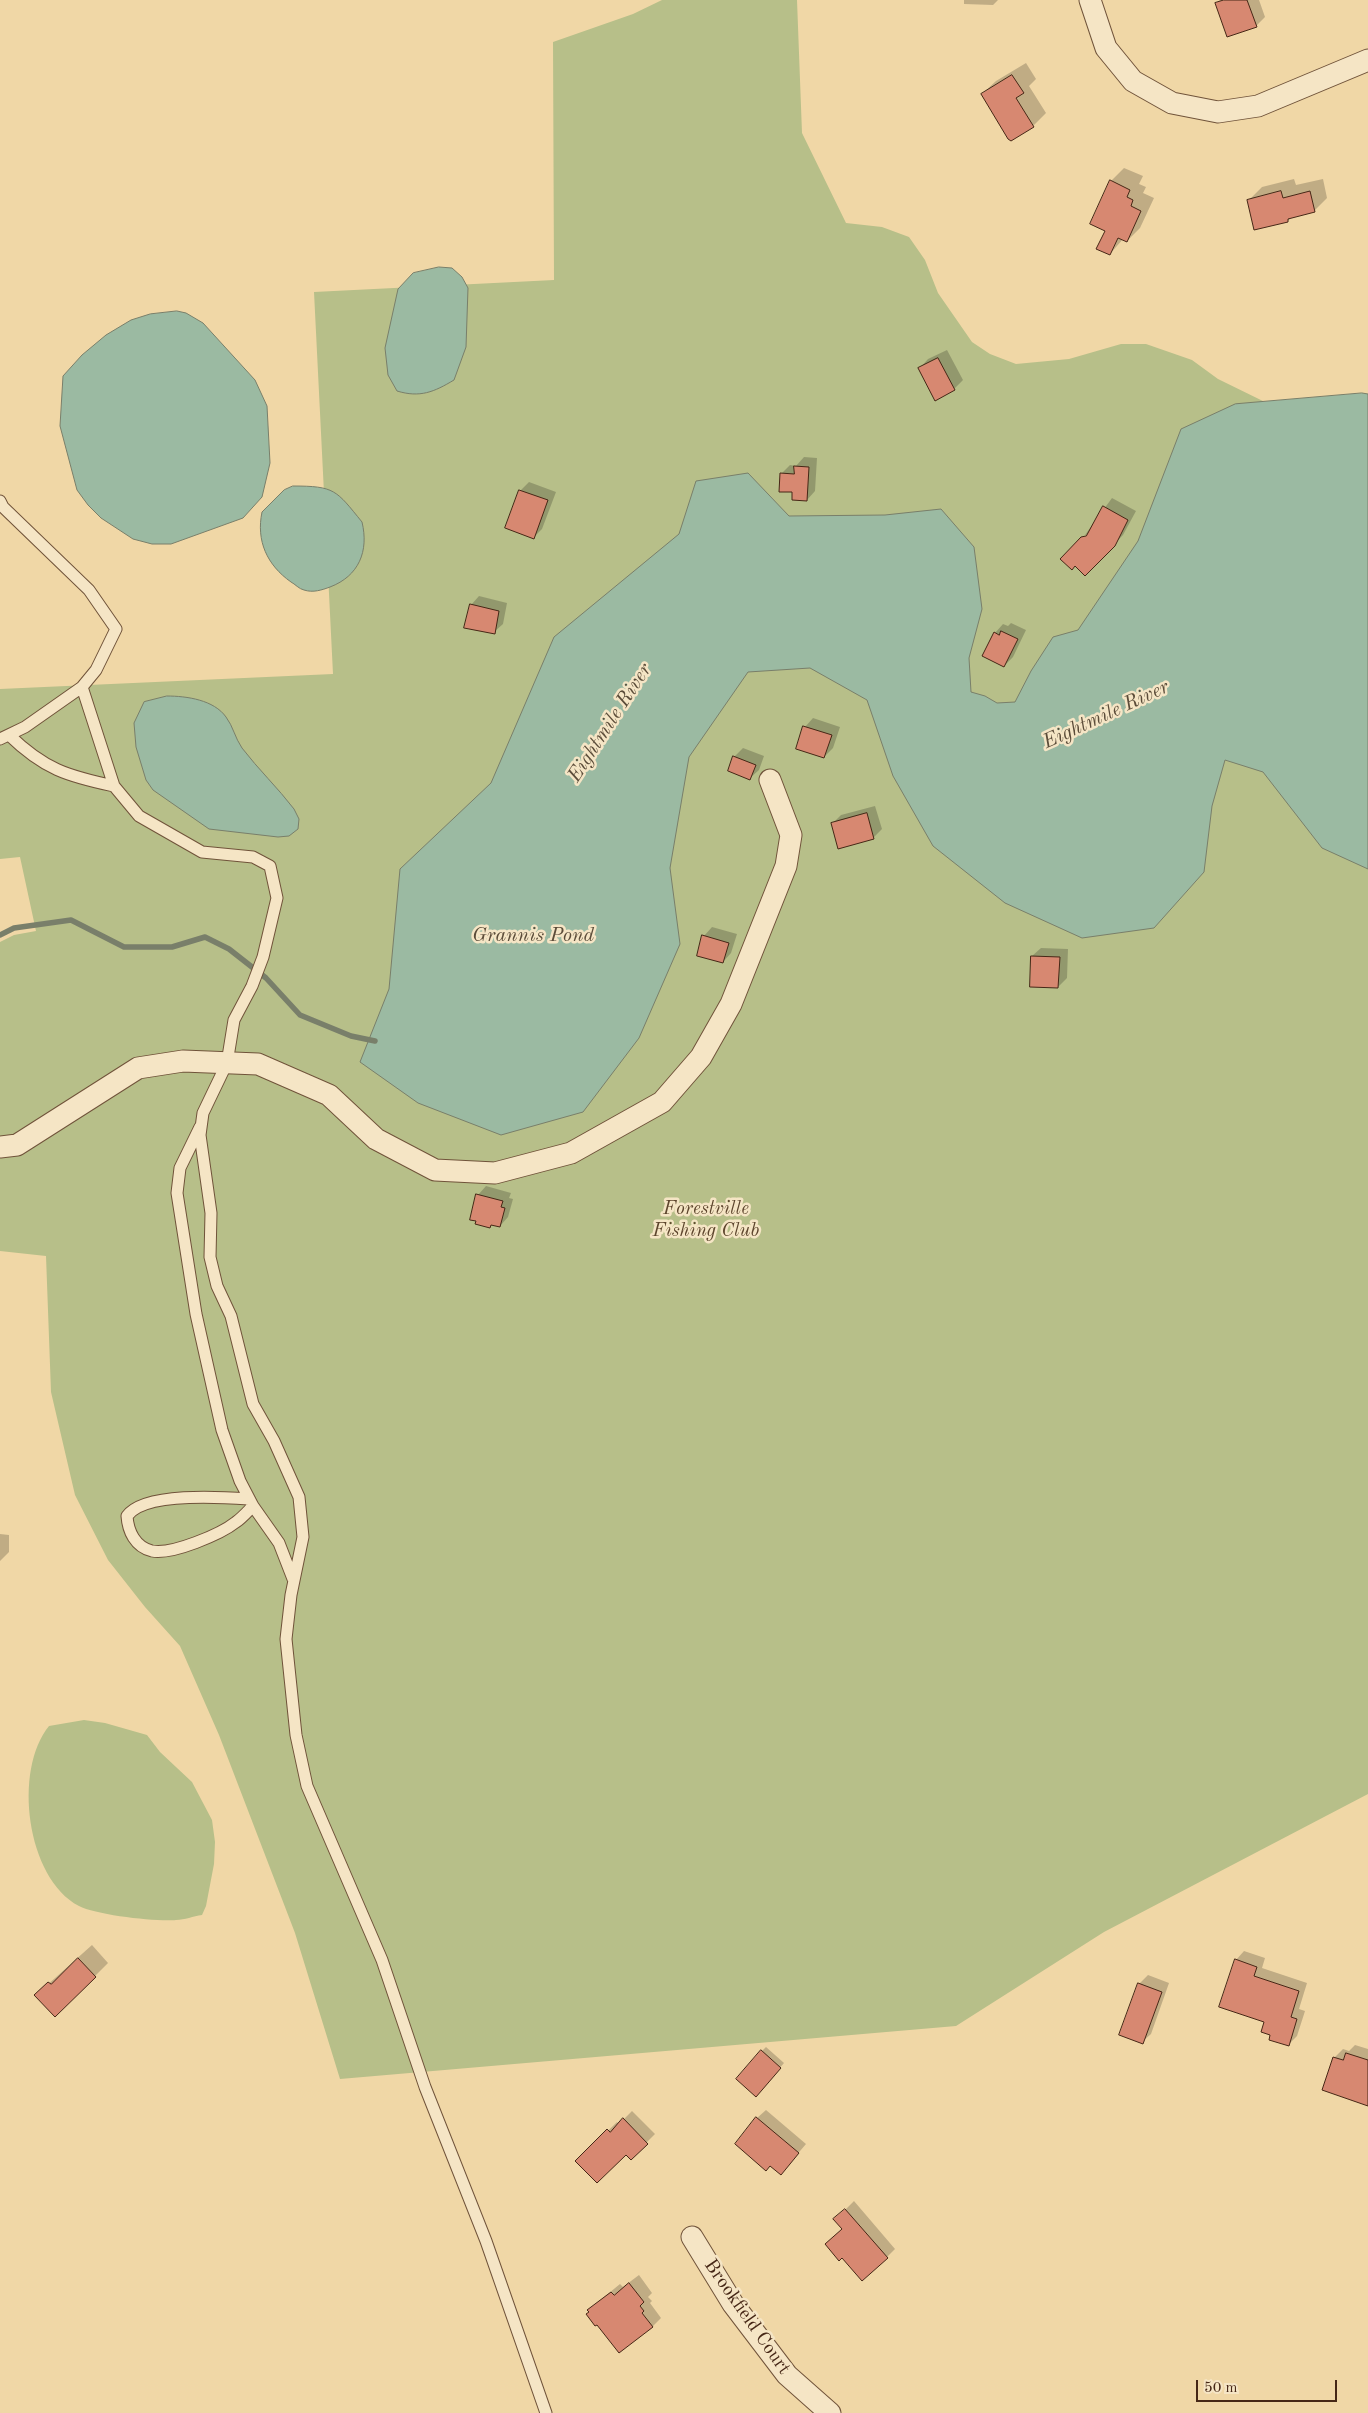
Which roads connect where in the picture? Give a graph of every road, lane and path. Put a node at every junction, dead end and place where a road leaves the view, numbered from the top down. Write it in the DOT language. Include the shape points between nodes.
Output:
graph roads {
  1 [pos="1090,0"];
  2 [pos="1368,60"];
  3 [pos="0,501"];
  4 [pos="82,687"];
  5 [pos="4,737"];
  6 [pos="770,780"];
  7 [pos="114,786"];
  8 [pos="227,1063"];
  9 [pos="201,1126"];
  10 [pos="0,1147"];
  11 [pos="251,1502"];
  12 [pos="294,1580"];
  13 [pos="692,2237"];
  14 [pos="546,2413"];
  15 [pos="830,2413"];
  1 -- 2 [label="street" via="1106,48 1133,81 1172,103 1218,112 1258,106"];
  3 -- 4 [label="lane" via="89,590 116,629 96,670"];
  4 -- 5 [label="lane" via="25,727"];
  4 -- 7 [label="lane"];
  5 -- 7 [label="lane" via="60,772"];
  6 -- 8 [label="street" via="791,835 786,866 731,1004 701,1057 662,1102 571,1153 495,1173 435,1170 376,1139 329,1095 258,1064"];
  7 -- 8 [label="lane" via="140,816 202,852 253,857 270,866 277,898 263,957 234,1020"];
  8 -- 9 [label="lane" via="203,1113"];
  8 -- 10 [label="street" via="183,1061 138,1068 17,1145"];
  9 -- 11 [label="lane" via="180,1168 177,1193 196,1314 222,1430"];
  9 -- 12 [label="lane" via="210,1213 210,1257 217,1286 230,1316 253,1404 299,1497 303,1537"];
  11 -- 11 [label="lane" via="237,1522 215,1536 182,1548 153,1551 138,1543 128,1530 126,1516 132,1509 159,1501 208,1497"];
  11 -- 12 [label="lane" via="279,1543"];
  12 -- 14 [label="lane" via="286,1639 296,1735 307,1786 382,1960 425,2087 486,2241"];
  13 -- 15 [label="street, Brookfield Court" via="733,2304 787,2375"];
}
